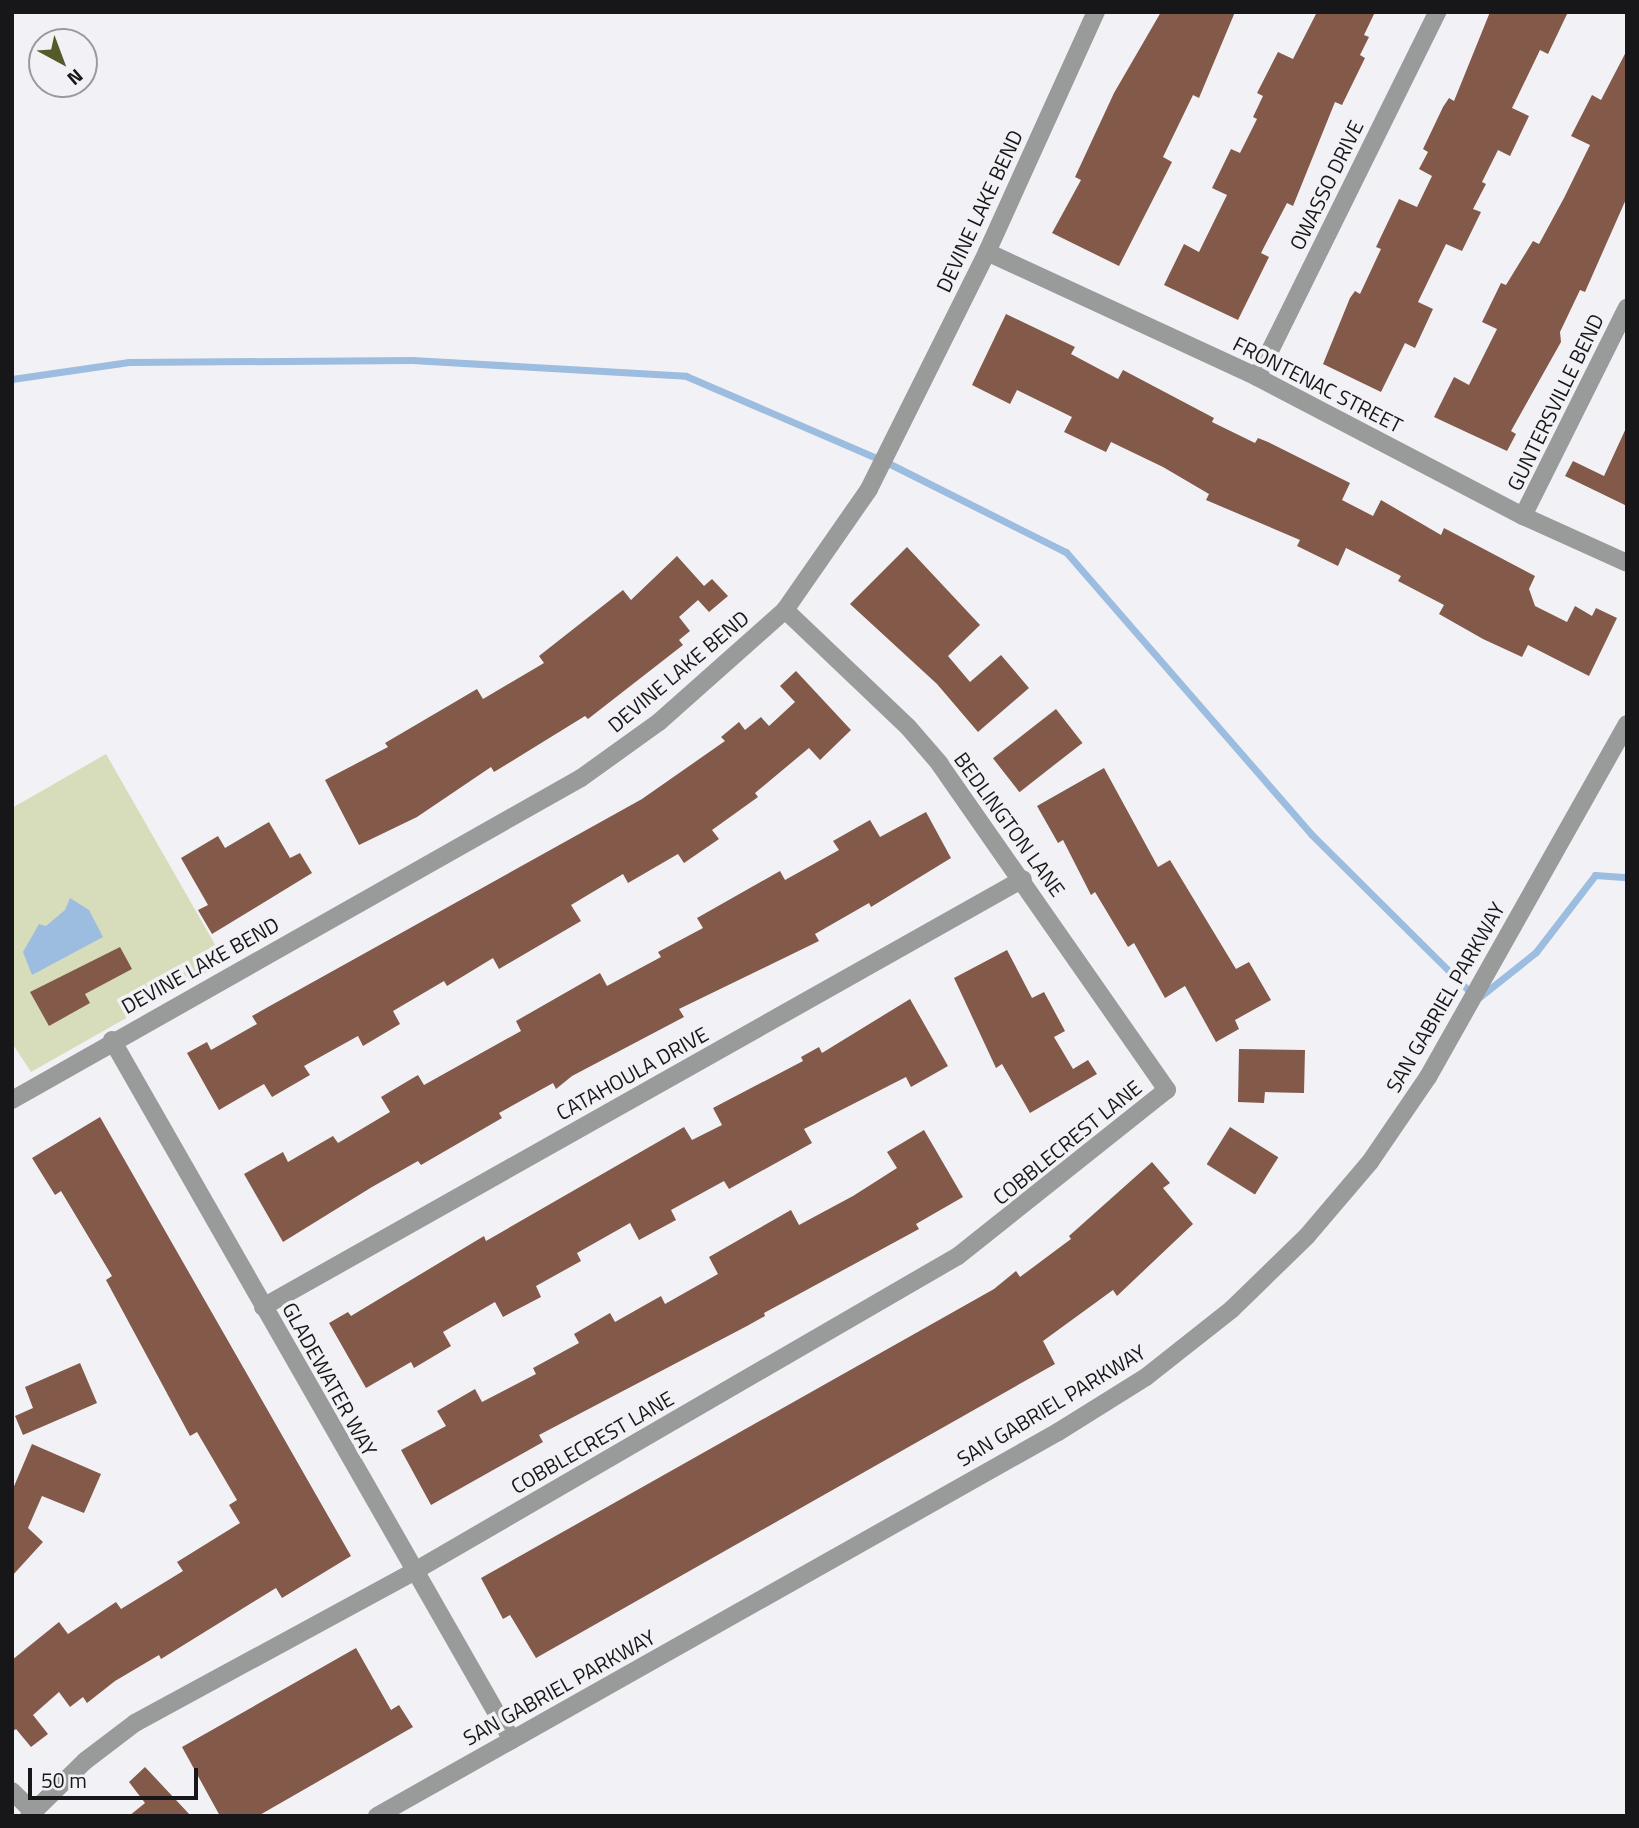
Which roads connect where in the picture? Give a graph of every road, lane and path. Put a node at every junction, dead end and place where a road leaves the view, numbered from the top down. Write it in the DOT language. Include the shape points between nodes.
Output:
graph roads {
  1 [pos="1096,12"];
  2 [pos="1437,12"];
  3 [pos="987,251"];
  4 [pos="1627,307"];
  5 [pos="1257,377"];
  6 [pos="1524,516"];
  7 [pos="1627,563"];
  8 [pos="785,610"];
  9 [pos="1627,724"];
  10 [pos="1023,879"];
  11 [pos="112,1040"];
  12 [pos="1167,1090"];
  13 [pos="12,1100"];
  14 [pos="263,1307"];
  15 [pos="413,1572"];
  16 [pos="512,1740"];
  17 [pos="12,1791"];
  18 [pos="31,1814"];
  19 [pos="377,1816"];
  1 -- 3 [label="street, DEVINE LAKE BEND"];
  2 -- 5 [label="street, OWASSO DRIVE"];
  3 -- 5 [label="street, FRONTENAC STREET"];
  3 -- 8 [label="street, DEVINE LAKE BEND" via="869,489"];
  4 -- 6 [label="street, GUNTERSVILLE BEND"];
  5 -- 6 [label="street, FRONTENAC STREET"];
  6 -- 7 [label="street, FRONTENAC STREET"];
  8 -- 10 [label="street, BEDLINGTON LANE" via="908,727"];
  8 -- 11 [label="street, DEVINE LAKE BEND" via="659,722 581,778"];
  9 -- 16 [label="street, SAN GABRIEL PARKWAY" via="1461,1020 1370,1163 1307,1236 1232,1310 1146,1377"];
  10 -- 12 [label="street, BEDLINGTON LANE"];
  10 -- 14 [label="street, CATAHOULA DRIVE"];
  11 -- 13 [label="street, DEVINE LAKE BEND"];
  11 -- 14 [label="street, GLADEWATER WAY"];
  12 -- 15 [label="street, COBBLECREST LANE" via="958,1256"];
  14 -- 15 [label="street, GLADEWATER WAY"];
  15 -- 16 [label="street, GLADEWATER WAY"];
  15 -- 18 [label="street, COBBLECREST LANE" via="135,1723 85,1761"];
  16 -- 19 [label="street, SAN GABRIEL PARKWAY"];
  17 -- 18 [label="street"];
}
